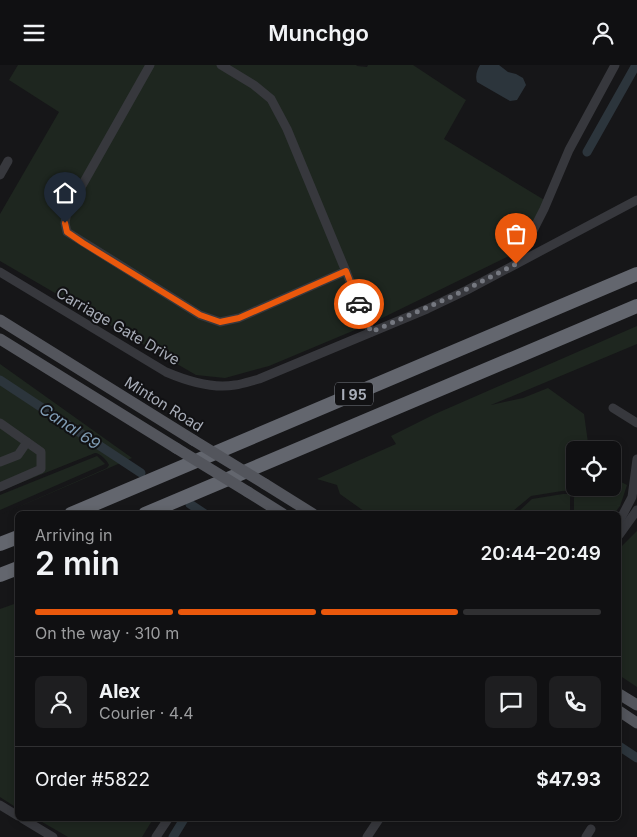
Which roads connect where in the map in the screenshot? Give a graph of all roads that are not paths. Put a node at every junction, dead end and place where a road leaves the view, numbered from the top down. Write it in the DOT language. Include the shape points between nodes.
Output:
graph roads {
  1 [pos="150,65"];
  2 [pos="221,65"];
  3 [pos="615,65"];
  4 [pos="8,161"];
  5 [pos="0,175"];
  6 [pos="637,200"];
  7 [pos="516,264"];
  8 [pos="346,271"];
  9 [pos="0,272"];
  10 [pos="637,275"];
  11 [pos="637,306"];
  12 [pos="0,320"];
  13 [pos="371,332"];
  14 [pos="0,339"];
  15 [pos="613,408"];
  16 [pos="0,423"];
  17 [pos="637,423"];
  18 [pos="27,442"];
  19 [pos="0,462"];
  20 [pos="637,462"];
  21 [pos="0,487"];
  22 [pos="635,494"];
  23 [pos="637,510"];
  24 [pos="78,511"];
  25 [pos="152,511"];
  26 [pos="278,511"];
  27 [pos="308,511"];
  28 [pos="621,518"];
  29 [pos="621,532"];
  30 [pos="15,538"];
  31 [pos="0,544"];
  32 [pos="15,569"];
  33 [pos="0,575"];
  34 [pos="621,695"];
  35 [pos="637,705"];
  36 [pos="621,712"];
  37 [pos="637,723"];
  38 [pos="0,805"];
  39 [pos="15,814"];
  40 [pos="26,821"];
  41 [pos="167,821"];
  42 [pos="378,821"];
  43 [pos="53,837"];
  44 [pos="156,837"];
  45 [pos="368,837"];
  1 -- 8 [label="street" via="67,212 67,232 200,315 220,322 239,318"];
  2 -- 8 [label="street" via="271,99 287,129"];
  3 -- 7 [label="street" via="569,150"];
  4 -- 5 [label="street"];
  6 -- 7 [label="street, Carriage Gate Drive"];
  7 -- 13 [label="street, Carriage Gate Drive" via="459,294"];
  8 -- 13 [label="street"];
  9 -- 13 [label="street, Carriage Gate Drive" via="166,372 208,385 234,385 259,379"];
  10 -- 24 [label="highway, I 95"];
  11 -- 25 [label="highway, I 95"];
  12 -- 27 [label="main road, Minton Road, bridge"];
  14 -- 26 [label="main road, Minton Road, bridge"];
  15 -- 17 [label="street"];
  16 -- 18 [label="street"];
  18 -- 19 [label="street" via="18,455"];
  18 -- 21 [label="street" via="41,452 41,469"];
  20 -- 22 [label="street"];
  22 -- 28 [label="street"];
  23 -- 29 [label="street"];
  30 -- 31 [label="highway"];
  32 -- 33 [label="highway"];
  34 -- 35 [label="main road"];
  36 -- 37 [label="main road"];
  38 -- 39 [label="street"];
  40 -- 43 [label="street"];
  41 -- 44 [label="street"];
  42 -- 45 [label="street"];
}
